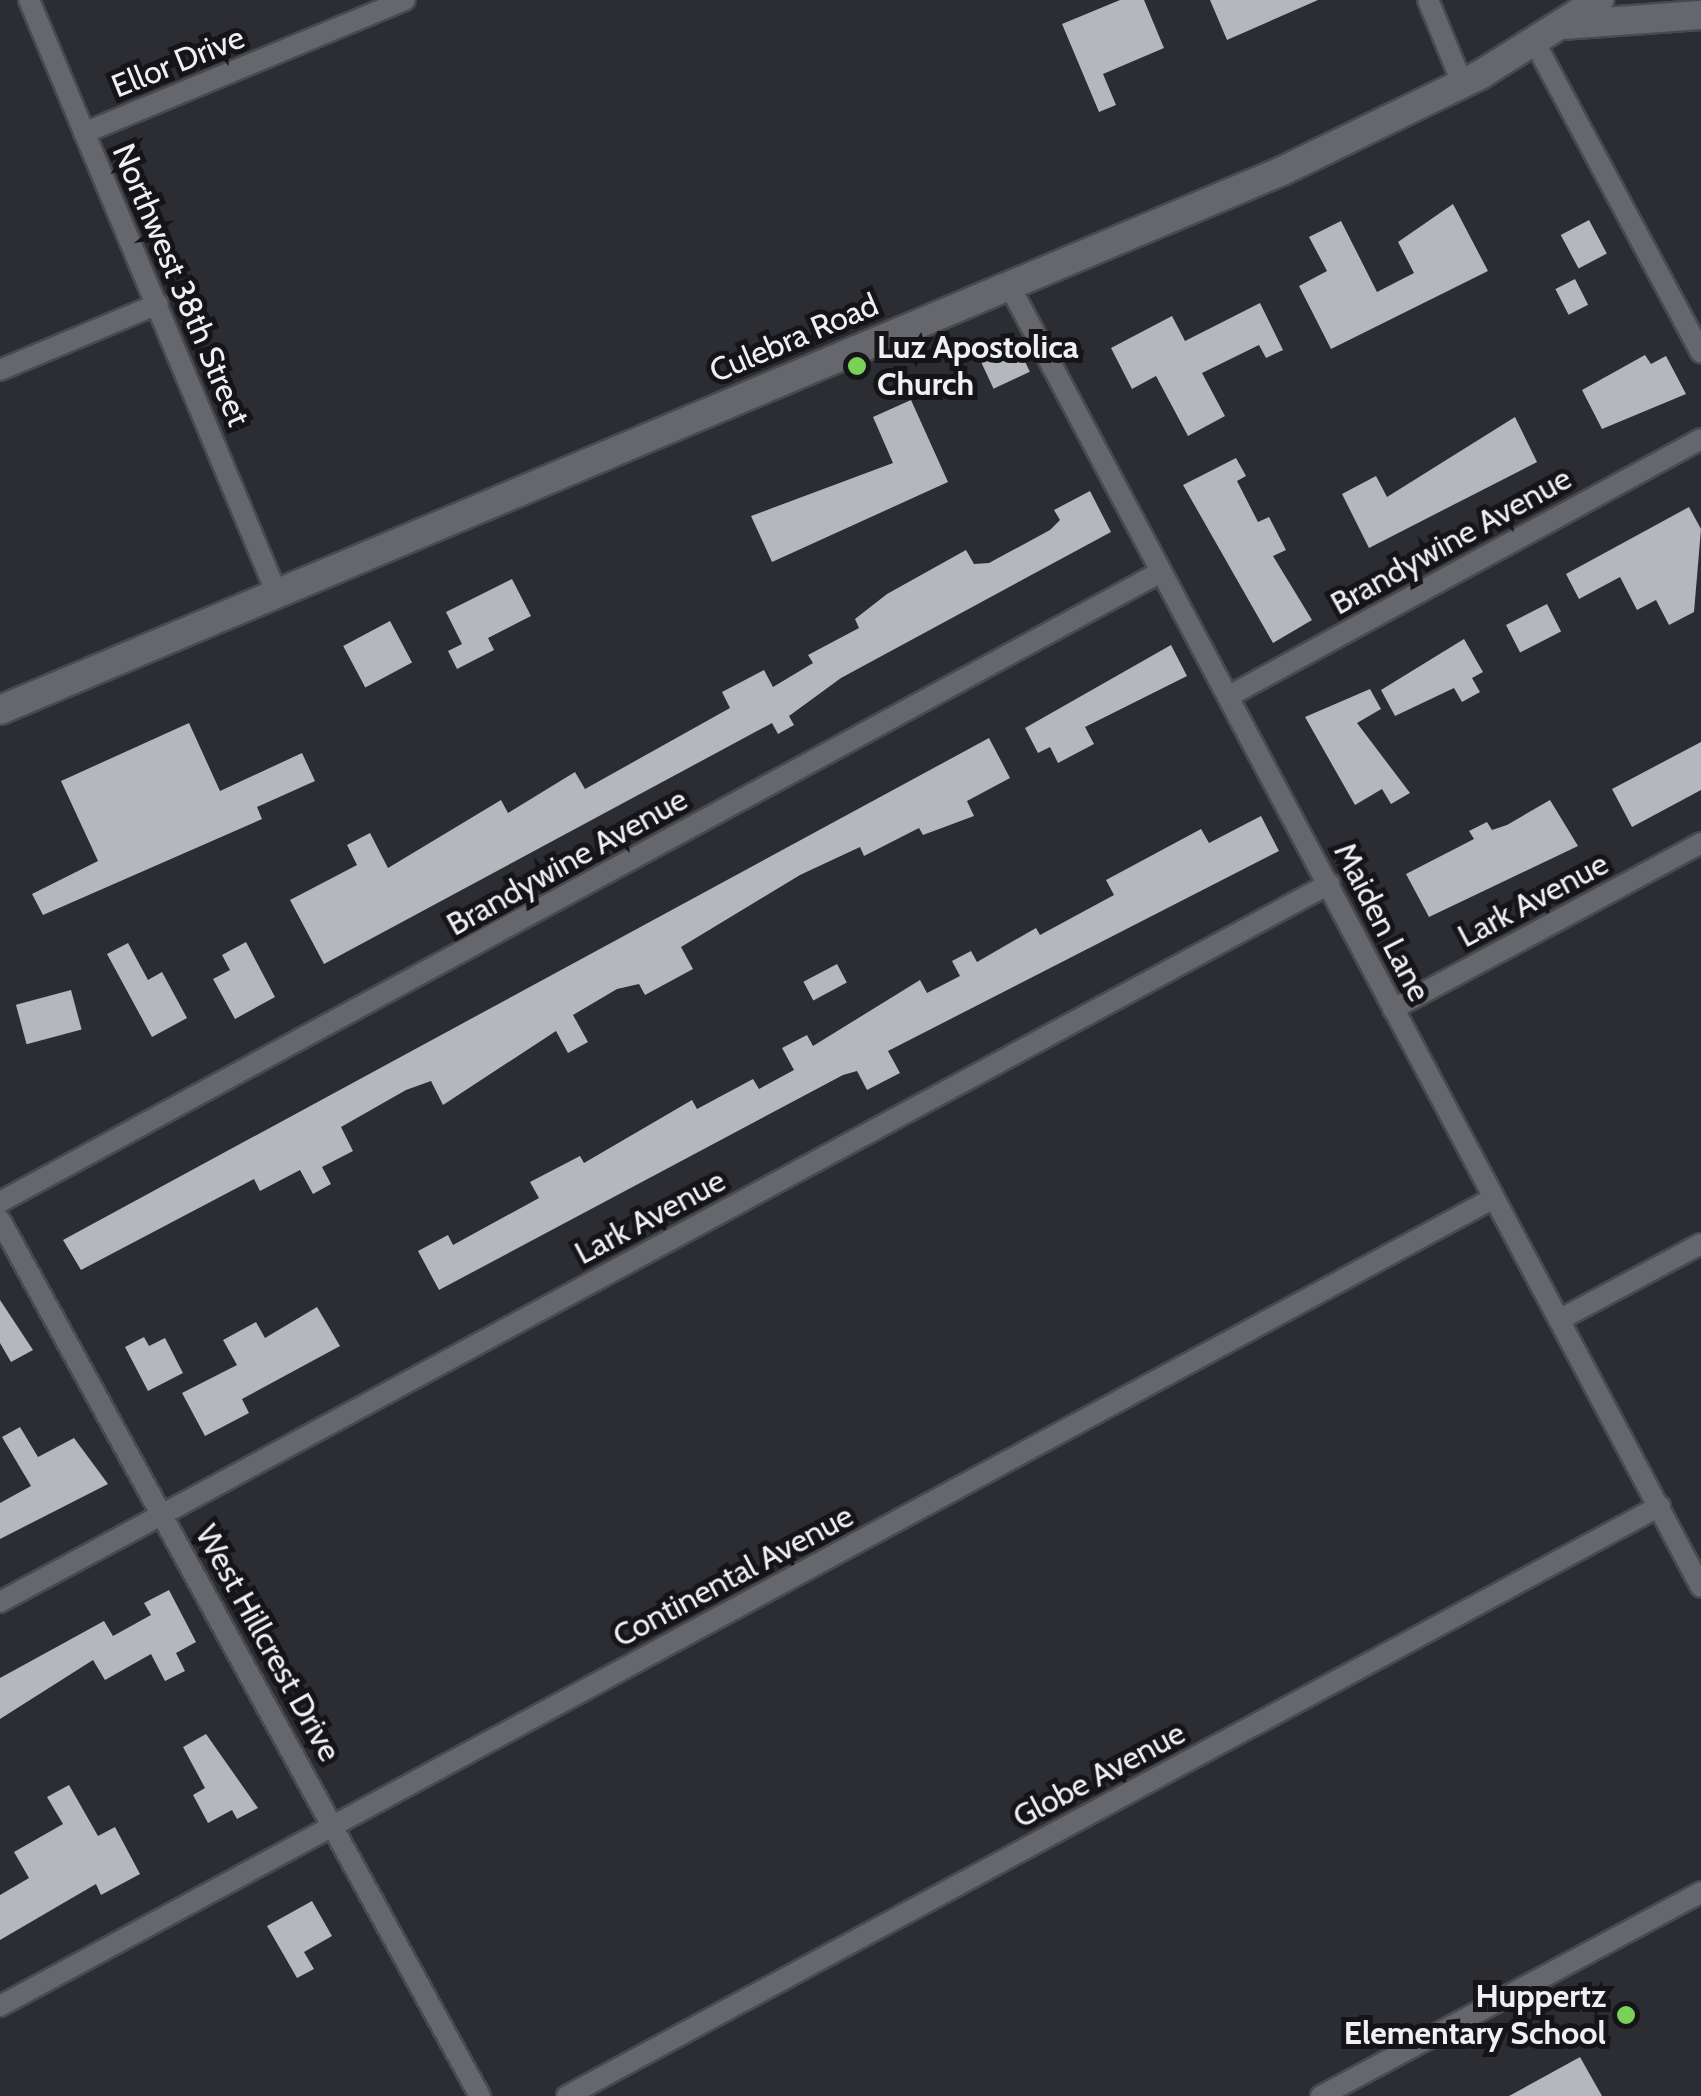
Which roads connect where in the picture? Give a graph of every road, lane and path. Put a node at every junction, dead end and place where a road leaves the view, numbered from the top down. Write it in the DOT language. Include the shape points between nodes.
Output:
graph roads {
  1 [pos="29,0"];
  2 [pos="405,0"];
  3 [pos="1428,0"];
  4 [pos="1599,0"];
  5 [pos="1701,15"];
  6 [pos="1561,26"];
  7 [pos="1534,43"];
  8 [pos="1462,83"];
  9 [pos="84,133"];
  10 [pos="1009,285"];
  11 [pos="158,304"];
  12 [pos="1701,352"];
  13 [pos="0,370"];
  14 [pos="1701,439"];
  15 [pos="1160,572"];
  16 [pos="276,594"];
  17 [pos="1229,696"];
  18 [pos="0,710"];
  19 [pos="1701,843"];
  20 [pos="1330,884"];
  21 [pos="1393,1009"];
  22 [pos="1494,1198"];
  23 [pos="0,1202"];
  24 [pos="0,1220"];
  25 [pos="1701,1244"];
  26 [pos="1560,1320"];
  27 [pos="1660,1506"];
  28 [pos="163,1514"];
  29 [pos="1701,1588"];
  30 [pos="0,1602"];
  31 [pos="334,1826"];
  32 [pos="1701,1892"];
  33 [pos="0,2006"];
  34 [pos="480,2096"];
  35 [pos="567,2096"];
  36 [pos="1321,2096"];
  1 -- 9 [label="street, Northwest 38th Street"];
  2 -- 9 [label="street, Ellor Drive"];
  3 -- 8 [label="street"];
  4 -- 6 [label="main road, Culebra Road"];
  5 -- 6 [label="main road"];
  6 -- 7 [label="main road, Culebra Road"];
  7 -- 8 [label="main road, Culebra Road"];
  7 -- 12 [label="street"];
  8 -- 10 [label="main road, Culebra Road"];
  9 -- 11 [label="street, Northwest 38th Street"];
  10 -- 15 [label="street, Maiden Lane"];
  10 -- 16 [label="main road, Culebra Road"];
  11 -- 13 [label="street"];
  11 -- 16 [label="street, Northwest 38th Street"];
  14 -- 17 [label="street, Brandywine Avenue"];
  15 -- 17 [label="street, Maiden Lane"];
  15 -- 23 [label="street, Brandywine Avenue"];
  16 -- 18 [label="main road, Culebra Road"];
  17 -- 20 [label="street, Maiden Lane"];
  19 -- 21 [label="street, Lark Avenue"];
  20 -- 21 [label="street, Maiden Lane"];
  20 -- 28 [label="street, Lark Avenue"];
  21 -- 22 [label="street, Maiden Lane"];
  22 -- 26 [label="street, Maiden Lane"];
  22 -- 31 [label="street, Continental Avenue"];
  24 -- 28 [label="street, West Hillcrest Drive"];
  25 -- 26 [label="street"];
  26 -- 27 [label="street, Maiden Lane"];
  27 -- 29 [label="street, Maiden Lane"];
  27 -- 35 [label="street, Globe Avenue"];
  28 -- 30 [label="street, Lark Avenue"];
  28 -- 31 [label="street, West Hillcrest Drive"];
  31 -- 33 [label="street, Continental Avenue"];
  31 -- 34 [label="street, West Hillcrest Drive"];
  32 -- 36 [label="street"];
}
